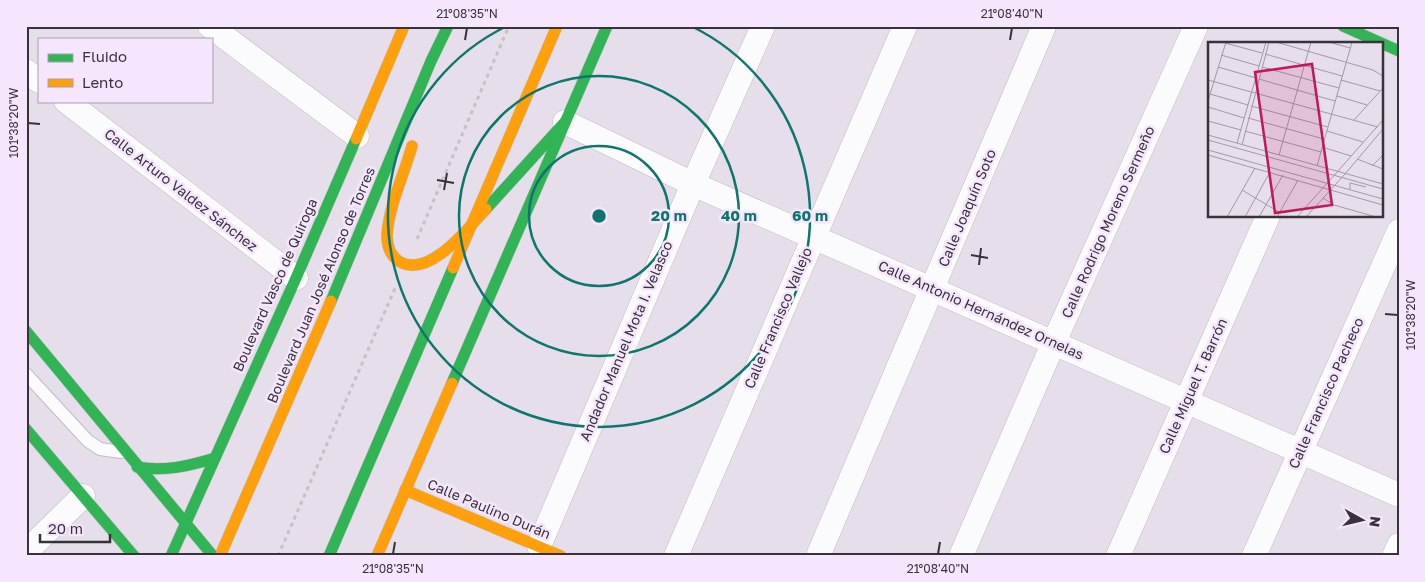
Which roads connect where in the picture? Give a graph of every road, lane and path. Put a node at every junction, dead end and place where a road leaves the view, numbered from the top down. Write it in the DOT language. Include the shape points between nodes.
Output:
graph roads {
  1 [pos="210,26"];
  2 [pos="404,26"];
  3 [pos="437,26"];
  4 [pos="448,26"];
  5 [pos="509,26"];
  6 [pos="557,26"];
  7 [pos="607,26"];
  8 [pos="763,26"];
  9 [pos="905,26"];
  10 [pos="1044,26"];
  11 [pos="1196,26"];
  12 [pos="1346,33"];
  13 [pos="1372,42"];
  14 [pos="1382,45"];
  15 [pos="1399,51"];
  16 [pos="431,60"];
  17 [pos="26,71"];
  18 [pos="38,79"];
  19 [pos="67,102"];
  20 [pos="420,119"];
  21 [pos="565,122"];
  22 [pos="415,135"];
  23 [pos="357,136"];
  24 [pos="693,184"];
  25 [pos="1267,218"];
  26 [pos="470,225"];
  27 [pos="1399,231"];
  28 [pos="813,237"];
  29 [pos="405,265"];
  30 [pos="296,278"];
  31 [pos="933,288"];
  32 [pos="26,331"];
  33 [pos="1054,342"];
  34 [pos="26,374"];
  35 [pos="52,385"];
  36 [pos="1187,400"];
  37 [pos="26,430"];
  38 [pos="1300,451"];
  39 [pos="126,453"];
  40 [pos="214,458"];
  41 [pos="137,467"];
  42 [pos="405,490"];
  43 [pos="1399,495"];
  44 [pos="83,496"];
  45 [pos="185,526"];
  46 [pos="1399,545"];
  47 [pos="539,546"];
  48 [pos="26,552"];
  49 [pos="134,556"];
  50 [pos="171,556"];
  51 [pos="213,556"];
  52 [pos="220,556"];
  53 [pos="278,556"];
  54 [pos="329,556"];
  55 [pos="376,556"];
  56 [pos="561,556"];
  57 [pos="676,556"];
  58 [pos="818,556"];
  59 [pos="961,556"];
  60 [pos="1118,556"];
  61 [pos="1254,556"];
  62 [pos="1394,556"];
  1 -- 23 [label="street"];
  2 -- 23 [label="main road, Boulevard Vasco de Quiroga"];
  3 -- 16 [label="main road"];
  4 -- 16 [label="main road, Boulevard Juan José Alonso de Torres"];
  5 -- 29 [label="path"];
  6 -- 26 [label="main road"];
  7 -- 21 [label="main road"];
  8 -- 24 [label="street, Andador Manuel Mota I. Velasco"];
  9 -- 28 [label="street, Calle Francisco Vallejo"];
  10 -- 31 [label="street, Calle Joaquín Soto"];
  11 -- 33 [label="street, Calle Rodrigo Moreno Sermeño"];
  12 -- 13 [label="main road"];
  14 -- 15 [label="main road"];
  16 -- 20 [label="main road"];
  16 -- 52 [label="main road, Boulevard Juan José Alonso de Torres" via="305,364"];
  17 -- 18 [label="street"];
  19 -- 30 [label="street, Calle Arturo Valdez Sánchez"];
  21 -- 24 [label="street, Calle Antonio Hernández Ornelas"];
  21 -- 26 [label="main road"];
  21 -- 42 [label="main road"];
  22 -- 29 [label="main road" via="387,244 392,256"];
  23 -- 30 [label="main road, Boulevard Vasco de Quiroga"];
  24 -- 28 [label="street, Calle Antonio Hernández Ornelas"];
  24 -- 47 [label="street, Andador Manuel Mota I. Velasco"];
  25 -- 36 [label="street, Calle Miguel T. Barrón"];
  26 -- 29 [label="main road" via="436,257 417,265"];
  26 -- 54 [label="main road"];
  27 -- 38 [label="street, Calle Francisco Pacheco"];
  28 -- 31 [label="street, Calle Antonio Hernández Ornelas"];
  28 -- 57 [label="street, Calle Francisco Vallejo"];
  29 -- 53 [label="path"];
  30 -- 40 [label="main road, Boulevard Vasco de Quiroga"];
  31 -- 33 [label="street, Calle Antonio Hernández Ornelas"];
  31 -- 58 [label="street, Calle Joaquín Soto"];
  32 -- 39 [label="main road"];
  33 -- 36 [label="street, Calle Antonio Hernández Ornelas"];
  33 -- 59 [label="street, Calle Rodrigo Moreno Sermeño"];
  34 -- 39 [label="lane" via="88,441 100,449"];
  35 -- 39 [label="main road" via="86,428"];
  36 -- 38 [label="street, Calle Antonio Hernández Ornelas"];
  36 -- 60 [label="street, Calle Miguel T. Barrón"];
  37 -- 44 [label="main road"];
  38 -- 43 [label="street, Calle Antonio Hernández Ornelas"];
  38 -- 61 [label="street, Calle Francisco Pacheco"];
  39 -- 41 [label="main road"];
  40 -- 41 [label="main road" via="189,467 162,471"];
  40 -- 45 [label="main road, Boulevard Vasco de Quiroga"];
  41 -- 45 [label="main road"];
  42 -- 47 [label="main road, Calle Paulino Durán"];
  42 -- 55 [label="main road"];
  44 -- 48 [label="street"];
  44 -- 49 [label="main road"];
  45 -- 50 [label="main road, Boulevard Vasco de Quiroga"];
  45 -- 51 [label="main road"];
  46 -- 62 [label="street"];
  47 -- 56 [label="main road, Calle Paulino Durán"];
}
